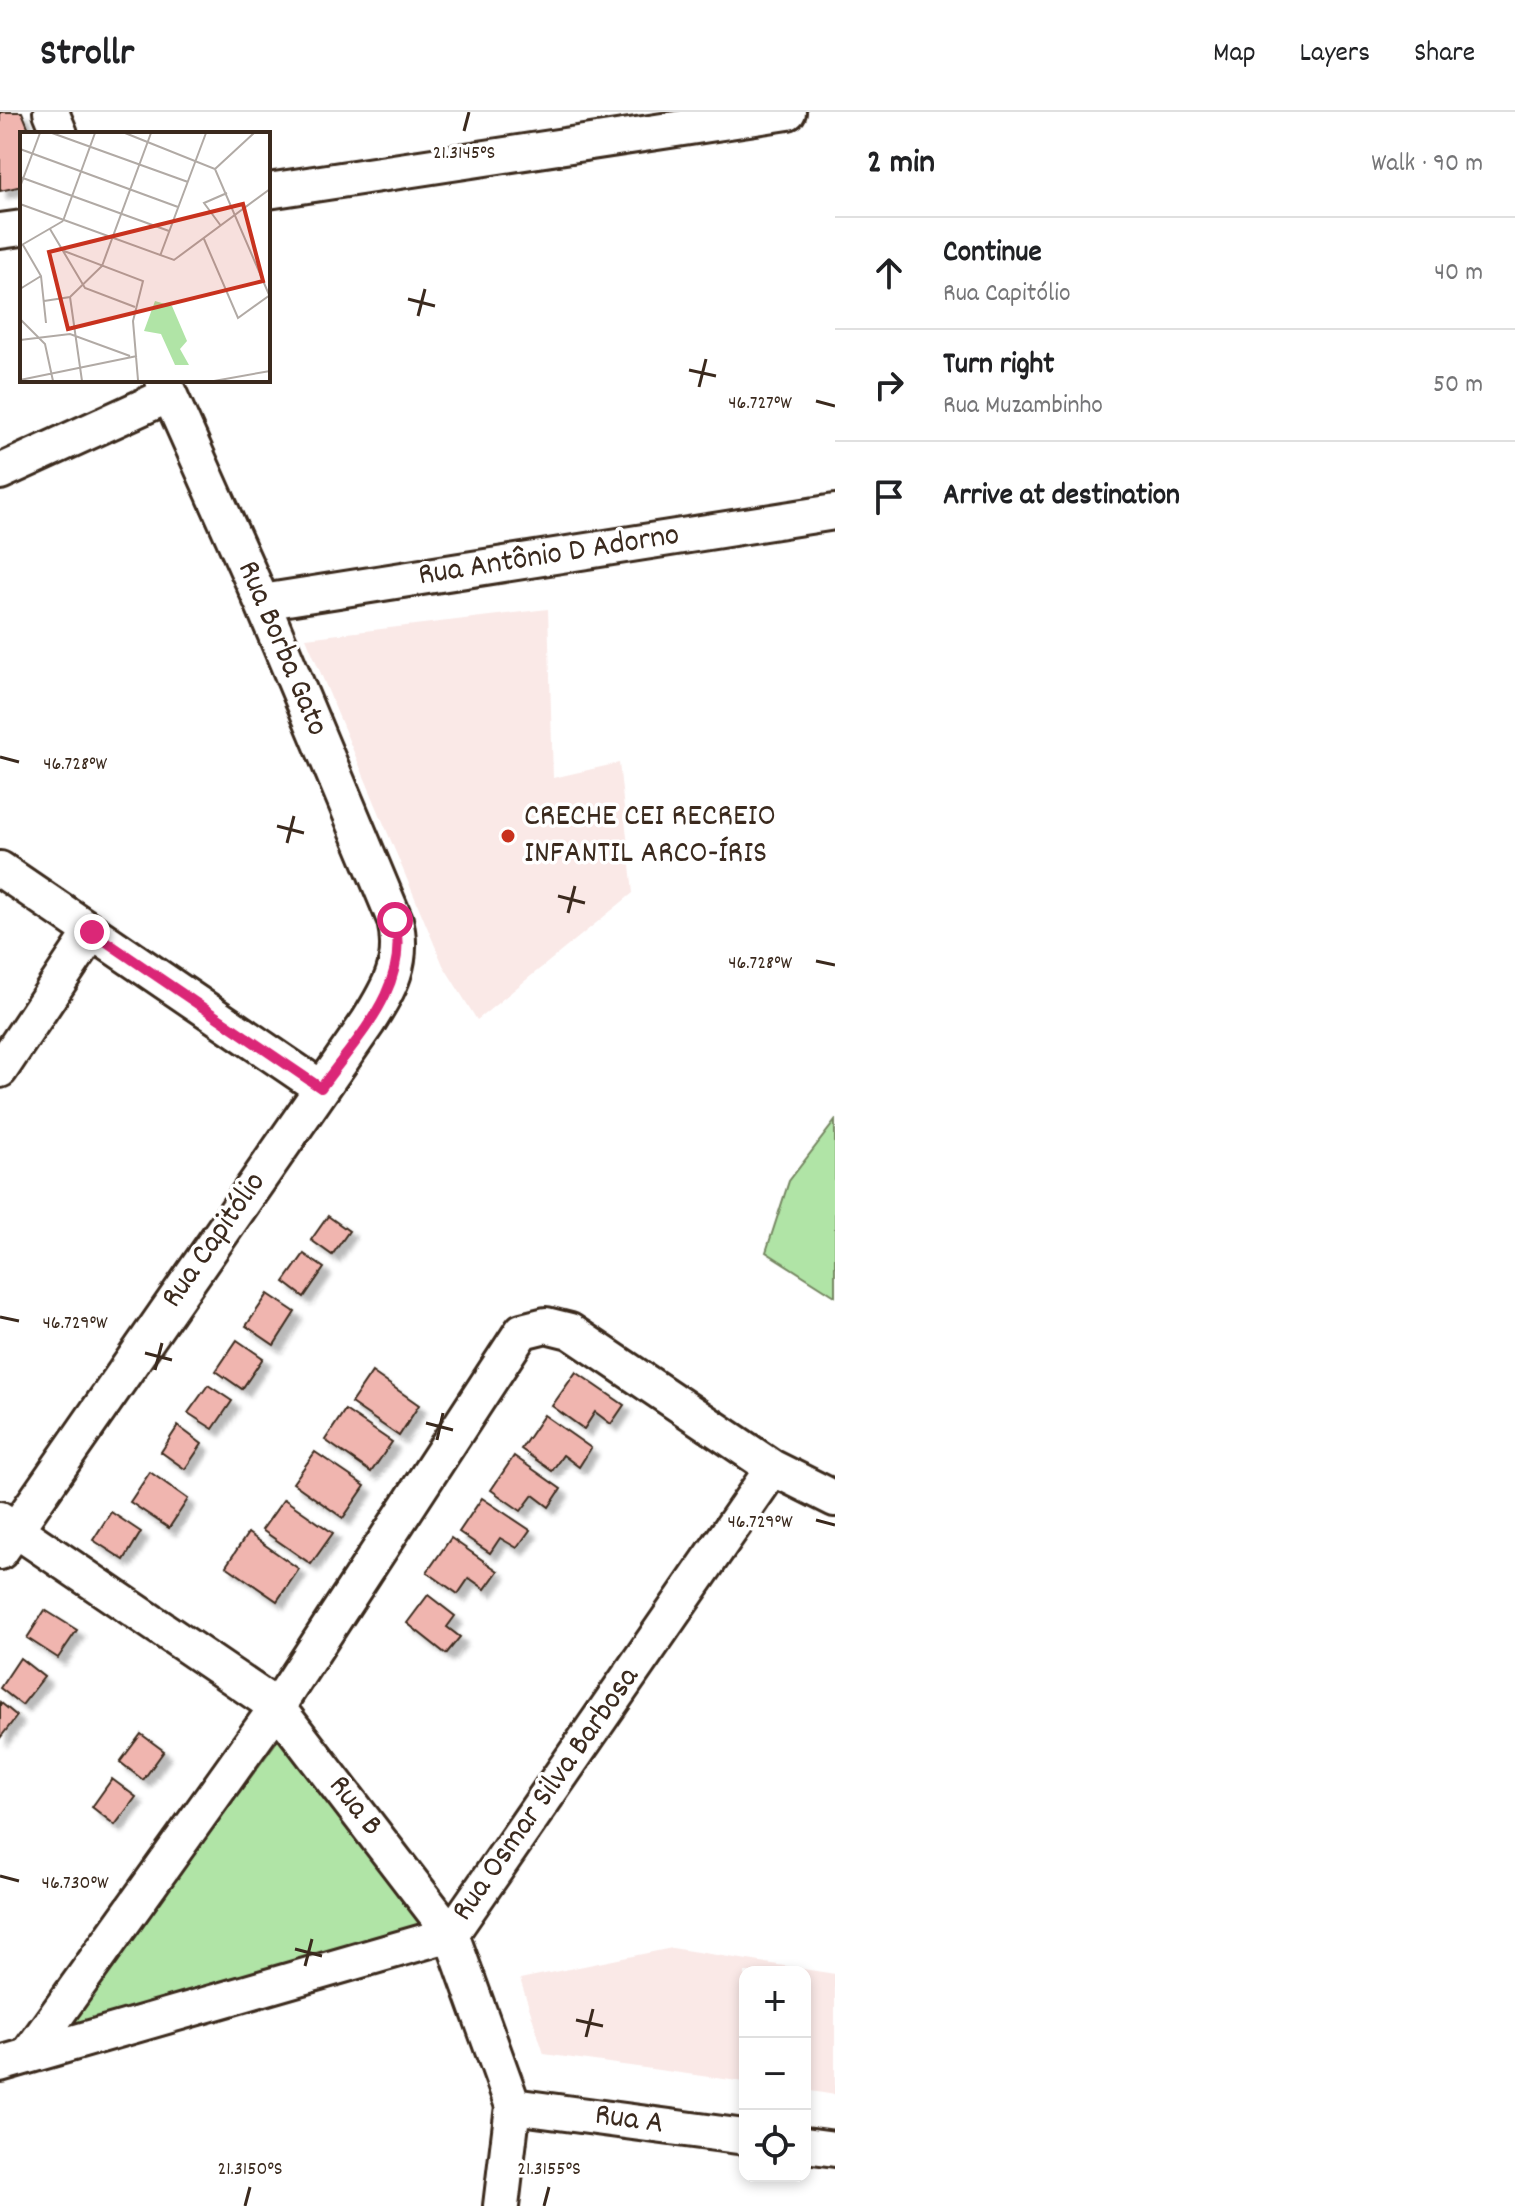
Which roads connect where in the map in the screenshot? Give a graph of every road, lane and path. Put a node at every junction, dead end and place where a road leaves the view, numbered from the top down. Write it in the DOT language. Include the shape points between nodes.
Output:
graph roads {
  1 [pos="51,112"];
  2 [pos="788,112"];
  3 [pos="59,132"];
  4 [pos="270,191"];
  5 [pos="20,228"];
  6 [pos="0,231"];
  7 [pos="166,387"];
  8 [pos="0,472"];
  9 [pos="835,512"];
  10 [pos="262,602"];
  11 [pos="0,869"];
  12 [pos="395,920"];
  13 [pos="92,932"];
  14 [pos="0,1070"];
  15 [pos="321,1088"];
  16 [pos="773,1468"];
  17 [pos="835,1499"];
  18 [pos="5,1533"];
  19 [pos="277,1707"];
  20 [pos="451,1934"];
  21 [pos="14,2060"];
  22 [pos="513,2106"];
  23 [pos="739,2136"];
  24 [pos="811,2146"];
  25 [pos="835,2149"];
  26 [pos="501,2206"];
  1 -- 3 [label="street"];
  2 -- 4 [label="street"];
  5 -- 6 [label="street"];
  7 -- 8 [label="street"];
  7 -- 10 [label="street, Rua Borba Gato"];
  9 -- 10 [label="street, Rua Antônio D Adorno"];
  10 -- 12 [label="street, Rua Borba Gato"];
  11 -- 13 [label="street"];
  12 -- 15 [label="street, Rua Capitólio" via="399,962 390,989"];
  13 -- 14 [label="street"];
  13 -- 15 [label="street"];
  15 -- 18 [label="street, Rua Capitólio"];
  16 -- 17 [label="street"];
  16 -- 19 [label="street" via="570,1331 546,1325 522,1331"];
  16 -- 20 [label="street, Rua Osmar Silva Barbosa"];
  18 -- 19 [label="street, Rua B"];
  19 -- 20 [label="street, Rua B"];
  19 -- 21 [label="street"];
  20 -- 21 [label="street, Rua Osmar Silva Barbosa"];
  20 -- 22 [label="street, Rua B"];
  22 -- 23 [label="street, Rua A"];
  22 -- 26 [label="street, Rua B"];
  24 -- 25 [label="street"];
}
